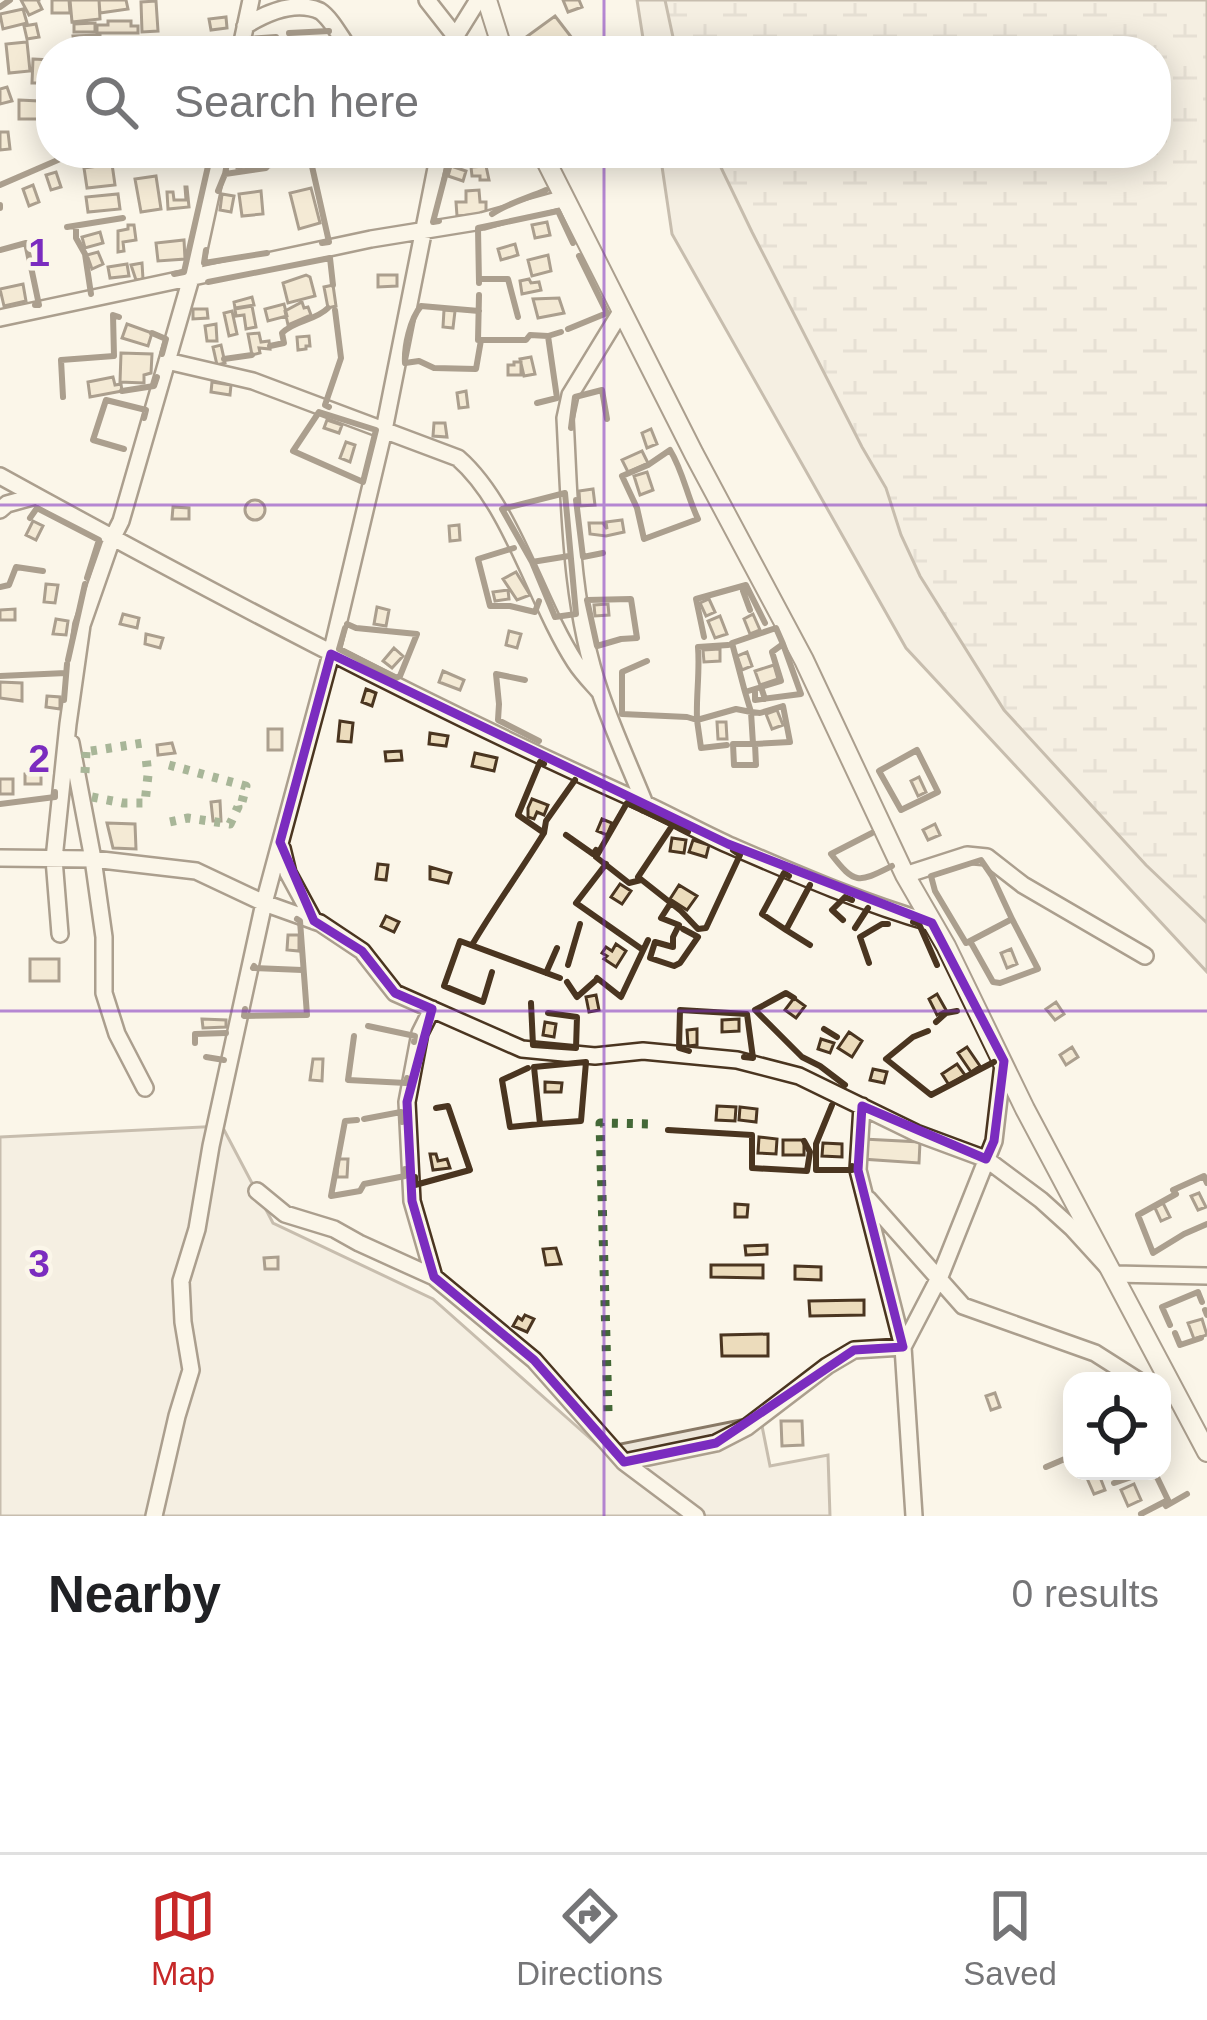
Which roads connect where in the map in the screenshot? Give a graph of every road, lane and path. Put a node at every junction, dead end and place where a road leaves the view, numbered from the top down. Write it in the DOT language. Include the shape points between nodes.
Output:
graph roads {
  1 [pos="251,0"];
  2 [pos="427,0"];
  3 [pos="483,0"];
  4 [pos="245,26"];
  5 [pos="243,36"];
  6 [pos="340,36"];
  7 [pos="449,36"];
  8 [pos="459,36"];
  9 [pos="497,36"];
  10 [pos="217,168"];
  11 [pos="436,168"];
  12 [pos="550,168"];
  13 [pos="566,198"];
  14 [pos="423,231"];
  15 [pos="191,278"];
  16 [pos="622,310"];
  17 [pos="0,318"];
  18 [pos="167,361"];
  19 [pos="384,430"];
  20 [pos="0,475"];
  21 [pos="36,496"];
  22 [pos="0,510"];
  23 [pos="112,539"];
  24 [pos="331,654"];
  25 [pos="599,691"];
  26 [pos="68,724"];
  27 [pos="645,804"];
  28 [pos="280,842"];
  29 [pos="0,858"];
  30 [pos="93,859"];
  31 [pos="54,860"];
  32 [pos="904,875"];
  33 [pos="264,903"];
  34 [pos="314,921"];
  35 [pos="932,923"];
  36 [pos="59,934"];
  37 [pos="1145,956"];
  38 [pos="432,1009"];
  39 [pos="1004,1060"];
  40 [pos="145,1088"];
  41 [pos="862,1106"];
  42 [pos="986,1159"];
  43 [pos="256,1191"];
  44 [pos="866,1196"];
  45 [pos="1114,1274"];
  46 [pos="1207,1276"];
  47 [pos="434,1277"];
  48 [pos="938,1280"];
  49 [pos="902,1347"];
  50 [pos="1125,1372"];
  51 [pos="1171,1402"];
  52 [pos="1186,1413"];
  53 [pos="1207,1452"];
  54 [pos="624,1462"];
  55 [pos="154,1516"];
  56 [pos="696,1516"];
  57 [pos="914,1516"];
  1 -- 4 [label="street"];
  2 -- 7 [label="street"];
  3 -- 8 [label="street"];
  3 -- 9 [label="main road"];
  4 -- 5 [label="street"];
  4 -- 6 [label="street" via="297,4 322,11"];
  10 -- 15 [label="street"];
  11 -- 14 [label="street"];
  12 -- 13 [label="main road"];
  13 -- 14 [label="street"];
  13 -- 16 [label="main road"];
  14 -- 15 [label="street"];
  14 -- 19 [label="street"];
  15 -- 17 [label="street"];
  15 -- 18 [label="street"];
  16 -- 25 [label="street" via="570,394 565,418 574,578"];
  16 -- 32 [label="main road" via="804,660"];
  18 -- 19 [label="street" via="253,381"];
  18 -- 23 [label="street"];
  19 -- 24 [label="street"];
  19 -- 25 [label="street" via="466,465 575,663"];
  20 -- 21 [label="street"];
  21 -- 22 [label="street"];
  21 -- 23 [label="street"];
  23 -- 24 [label="street"];
  23 -- 26 [label="street" via="82,625"];
  24 -- 27 [label="street"];
  24 -- 28 [label="street"];
  25 -- 27 [label="street"];
  26 -- 30 [label="street"];
  26 -- 31 [label="street"];
  27 -- 35 [label="street" via="877,907"];
  28 -- 33 [label="street"];
  28 -- 34 [label="street"];
  29 -- 31 [label="street"];
  30 -- 31 [label="street"];
  30 -- 33 [label="street" via="196,871"];
  30 -- 40 [label="street" via="104,993"];
  31 -- 36 [label="street"];
  32 -- 35 [label="main road"];
  32 -- 37 [label="street" via="987,856"];
  33 -- 34 [label="street"];
  33 -- 55 [label="street" via="181,1281 191,1370"];
  34 -- 38 [label="street" via="362,952 395,993"];
  35 -- 39 [label="main road"];
  38 -- 41 [label="street" via="522,1049 737,1060 799,1076"];
  38 -- 47 [label="street" via="407,1102 412,1201"];
  39 -- 42 [label="street"];
  39 -- 45 [label="main road"];
  41 -- 42 [label="street"];
  41 -- 44 [label="street" via="858,1170"];
  42 -- 45 [label="street" via="1041,1200"];
  42 -- 48 [label="street"];
  43 -- 47 [label="street" via="285,1214 334,1228"];
  44 -- 48 [label="street"];
  44 -- 49 [label="street"];
  45 -- 46 [label="street"];
  45 -- 52 [label="main road"];
  47 -- 54 [label="street" via="534,1360"];
  48 -- 49 [label="street"];
  48 -- 50 [label="street" via="963,1306 1096,1353"];
  49 -- 54 [label="street" via="854,1350 716,1443"];
  49 -- 57 [label="street"];
  51 -- 52 [label="street"];
  52 -- 53 [label="main road"];
  54 -- 56 [label="street"];
}
